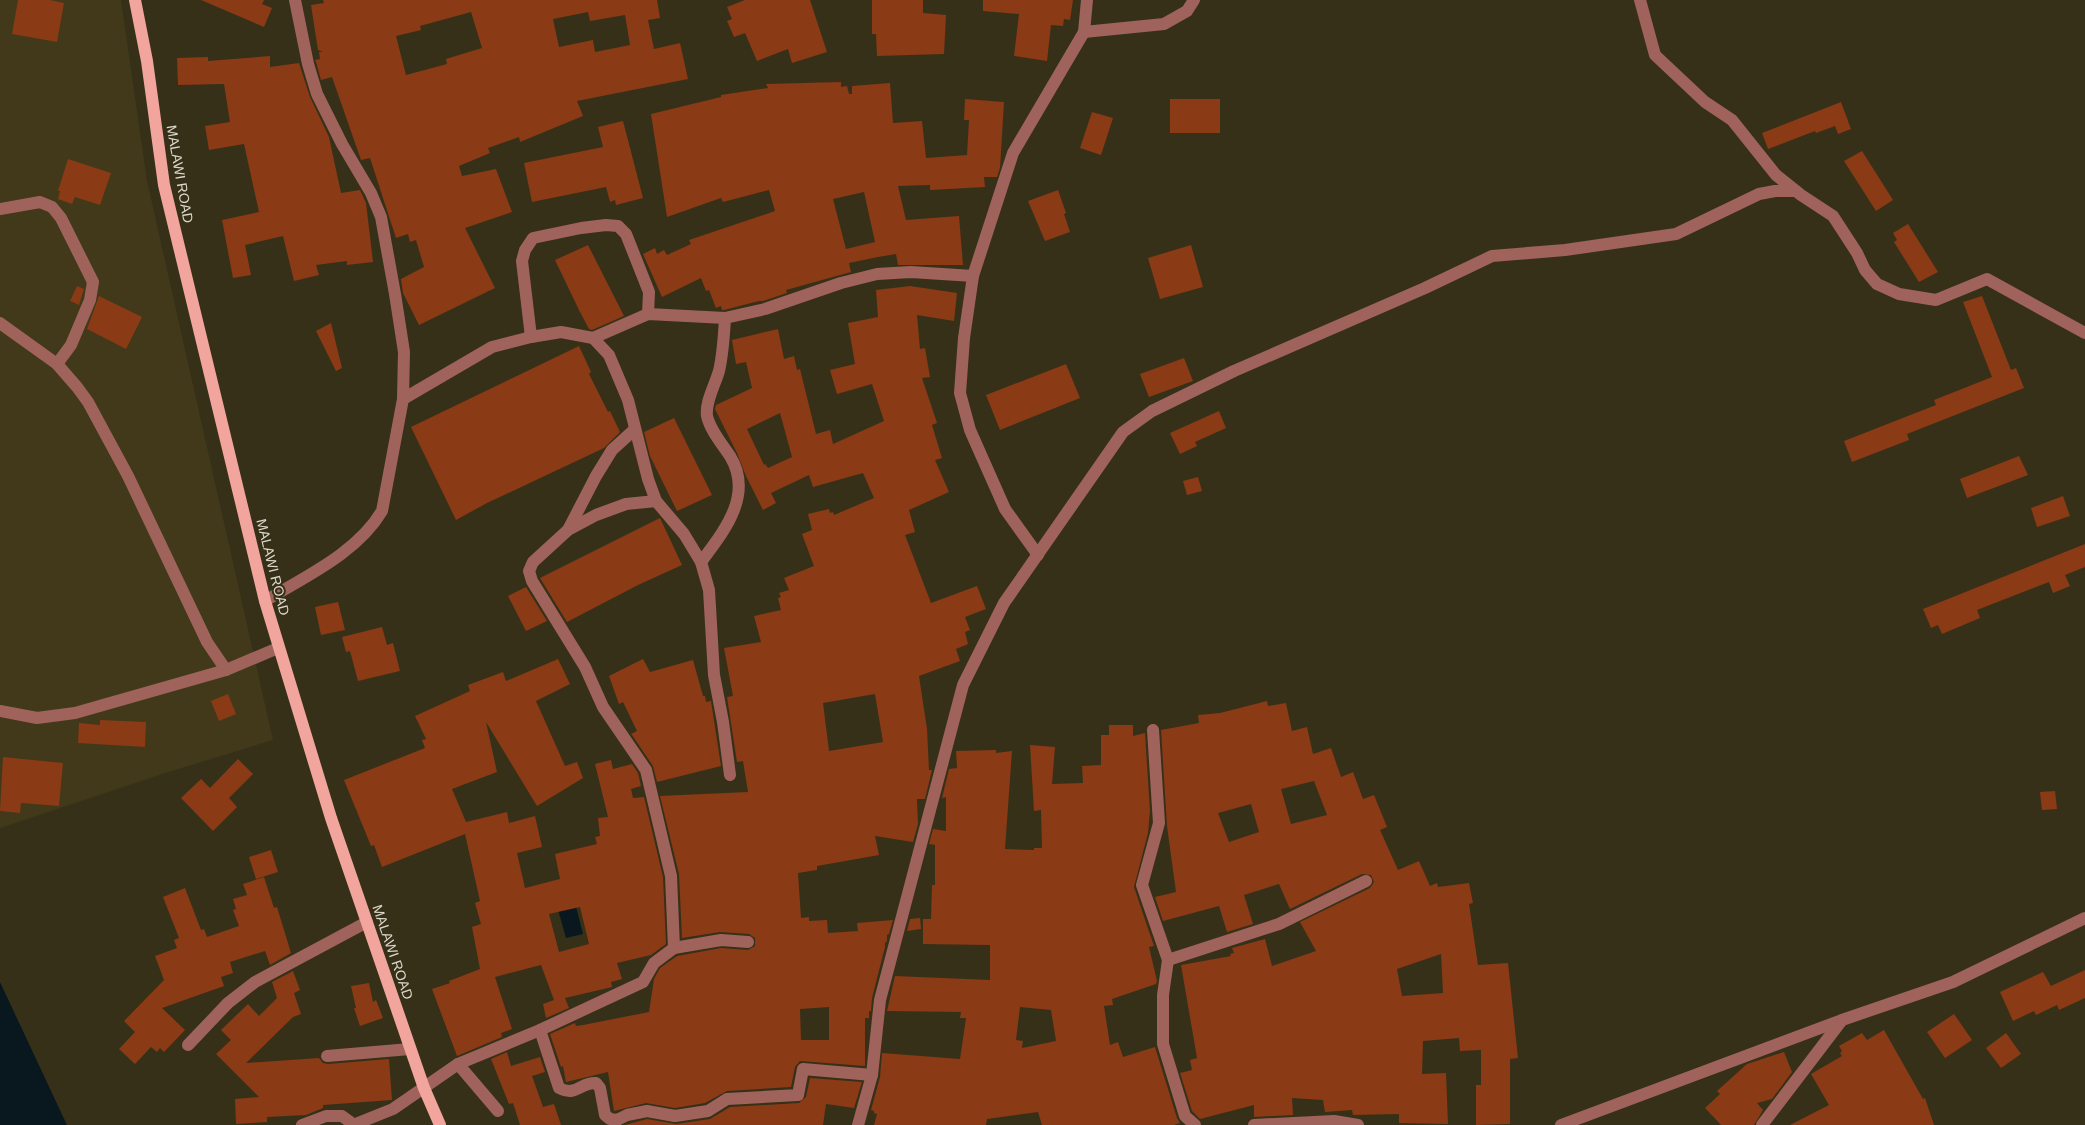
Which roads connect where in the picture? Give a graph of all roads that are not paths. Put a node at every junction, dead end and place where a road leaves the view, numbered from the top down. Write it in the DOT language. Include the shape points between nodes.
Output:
graph roads {
  1 [pos="135,0"];
  2 [pos="295,0"];
  3 [pos="1087,0"];
  4 [pos="1194,0"];
  5 [pos="1640,0"];
  6 [pos="1084,32"];
  7 [pos="1796,191"];
  8 [pos="0,209"];
  9 [pos="974,276"];
  10 [pos="648,314"];
  11 [pos="725,318"];
  12 [pos="0,323"];
  13 [pos="2085,333"];
  14 [pos="531,338"];
  15 [pos="593,338"];
  16 [pos="57,364"];
  17 [pos="403,399"];
  18 [pos="634,430"];
  19 [pos="656,500"];
  20 [pos="568,530"];
  21 [pos="1038,556"];
  22 [pos="701,562"];
  23 [pos="265,601"];
  24 [pos="278,648"];
  25 [pos="226,670"];
  26 [pos="0,711"];
  27 [pos="1153,730"];
  28 [pos="730,775"];
  29 [pos="1366,881"];
  30 [pos="2085,918"];
  31 [pos="368,922"];
  32 [pos="748,942"];
  33 [pos="674,948"];
  34 [pos="1168,960"];
  35 [pos="1842,1020"];
  36 [pos="540,1030"];
  37 [pos="188,1045"];
  38 [pos="410,1049"];
  39 [pos="327,1056"];
  40 [pos="458,1064"];
  41 [pos="872,1075"];
  42 [pos="424,1088"];
  43 [pos="498,1111"];
  44 [pos="302,1125"];
  45 [pos="353,1125"];
  46 [pos="440,1125"];
  47 [pos="858,1125"];
  48 [pos="1195,1125"];
  49 [pos="1254,1125"];
  50 [pos="1358,1125"];
  51 [pos="1561,1125"];
  52 [pos="1762,1125"];
  1 -- 23 [label="main road, MALAWI ROAD" via="164,185"];
  2 -- 17 [label="street" via="317,94 381,217 404,352"];
  3 -- 6 [label="street"];
  4 -- 6 [label="street" via="1187,10 1164,24"];
  5 -- 7 [label="street" via="1654,55 1705,102 1732,120 1776,175"];
  6 -- 9 [label="street" via="1013,153"];
  7 -- 13 [label="street" via="1833,216 1877,284 1899,294 1936,300 1987,279"];
  7 -- 21 [label="street" via="1759,194 1676,234 1565,250 1492,256 1234,371 1152,411 1123,432"];
  8 -- 16 [label="street" via="40,202 52,207 61,218 93,282 90,300 74,339"];
  9 -- 11 [label="street" via="911,272 877,274"];
  9 -- 21 [label="street" via="964,338 960,393 970,430 1005,508"];
  10 -- 11 [label="street"];
  10 -- 14 [label="street" via="649,292 626,234 618,226 546,235 533,238 522,261"];
  10 -- 15 [label="street"];
  11 -- 22 [label="street" via="719,371 707,416 734,462 739,497 727,527"];
  12 -- 16 [label="street"];
  14 -- 15 [label="street" via="561,332"];
  14 -- 17 [label="street" via="492,347"];
  15 -- 18 [label="street" via="608,355 628,400"];
  16 -- 25 [label="street" via="77,387 98,420 207,642"];
  17 -- 23 [label="street" via="382,511 373,525 358,541"];
  18 -- 19 [label="street"];
  18 -- 20 [label="street" via="612,450"];
  19 -- 20 [label="street" via="626,504"];
  19 -- 22 [label="street" via="684,534"];
  20 -- 33 [label="street" via="533,562 529,571 585,667 603,707 646,770 671,876"];
  21 -- 41 [label="street" via="1004,603 963,684 880,1000"];
  22 -- 28 [label="street" via="709,590 714,675"];
  23 -- 24 [label="main road, MALAWI ROAD"];
  24 -- 25 [label="street"];
  24 -- 31 [label="main road, MALAWI ROAD" via="331,818"];
  25 -- 26 [label="street" via="75,713 37,718"];
  27 -- 34 [label="street" via="1159,823 1142,885"];
  29 -- 34 [label="street" via="1279,924"];
  30 -- 35 [label="street" via="1953,982"];
  31 -- 37 [label="street" via="255,982 228,1003"];
  31 -- 38 [label="main road, MALAWI ROAD"];
  32 -- 33 [label="street" via="721,940"];
  33 -- 36 [label="street" via="654,963 643,982"];
  34 -- 48 [label="street" via="1163,995 1163,1044 1185,1116"];
  35 -- 51 [label="street"];
  35 -- 52 [label="street"];
  36 -- 40 [label="street"];
  36 -- 41 [label="street" via="559,1088 573,1092 590,1082 596,1083 605,1115 616,1120 646,1111 675,1116 708,1111 727,1099 798,1095 803,1069"];
  38 -- 39 [label="street"];
  38 -- 42 [label="main road, MALAWI ROAD"];
  40 -- 42 [label="street"];
  40 -- 43 [label="street"];
  41 -- 47 [label="street"];
  42 -- 45 [label="street" via="392,1109"];
  42 -- 46 [label="main road, MALAWI ROAD"];
  44 -- 45 [label="street" via="326,1116 342,1116"];
  49 -- 50 [label="street" via="1334,1121"];
}
